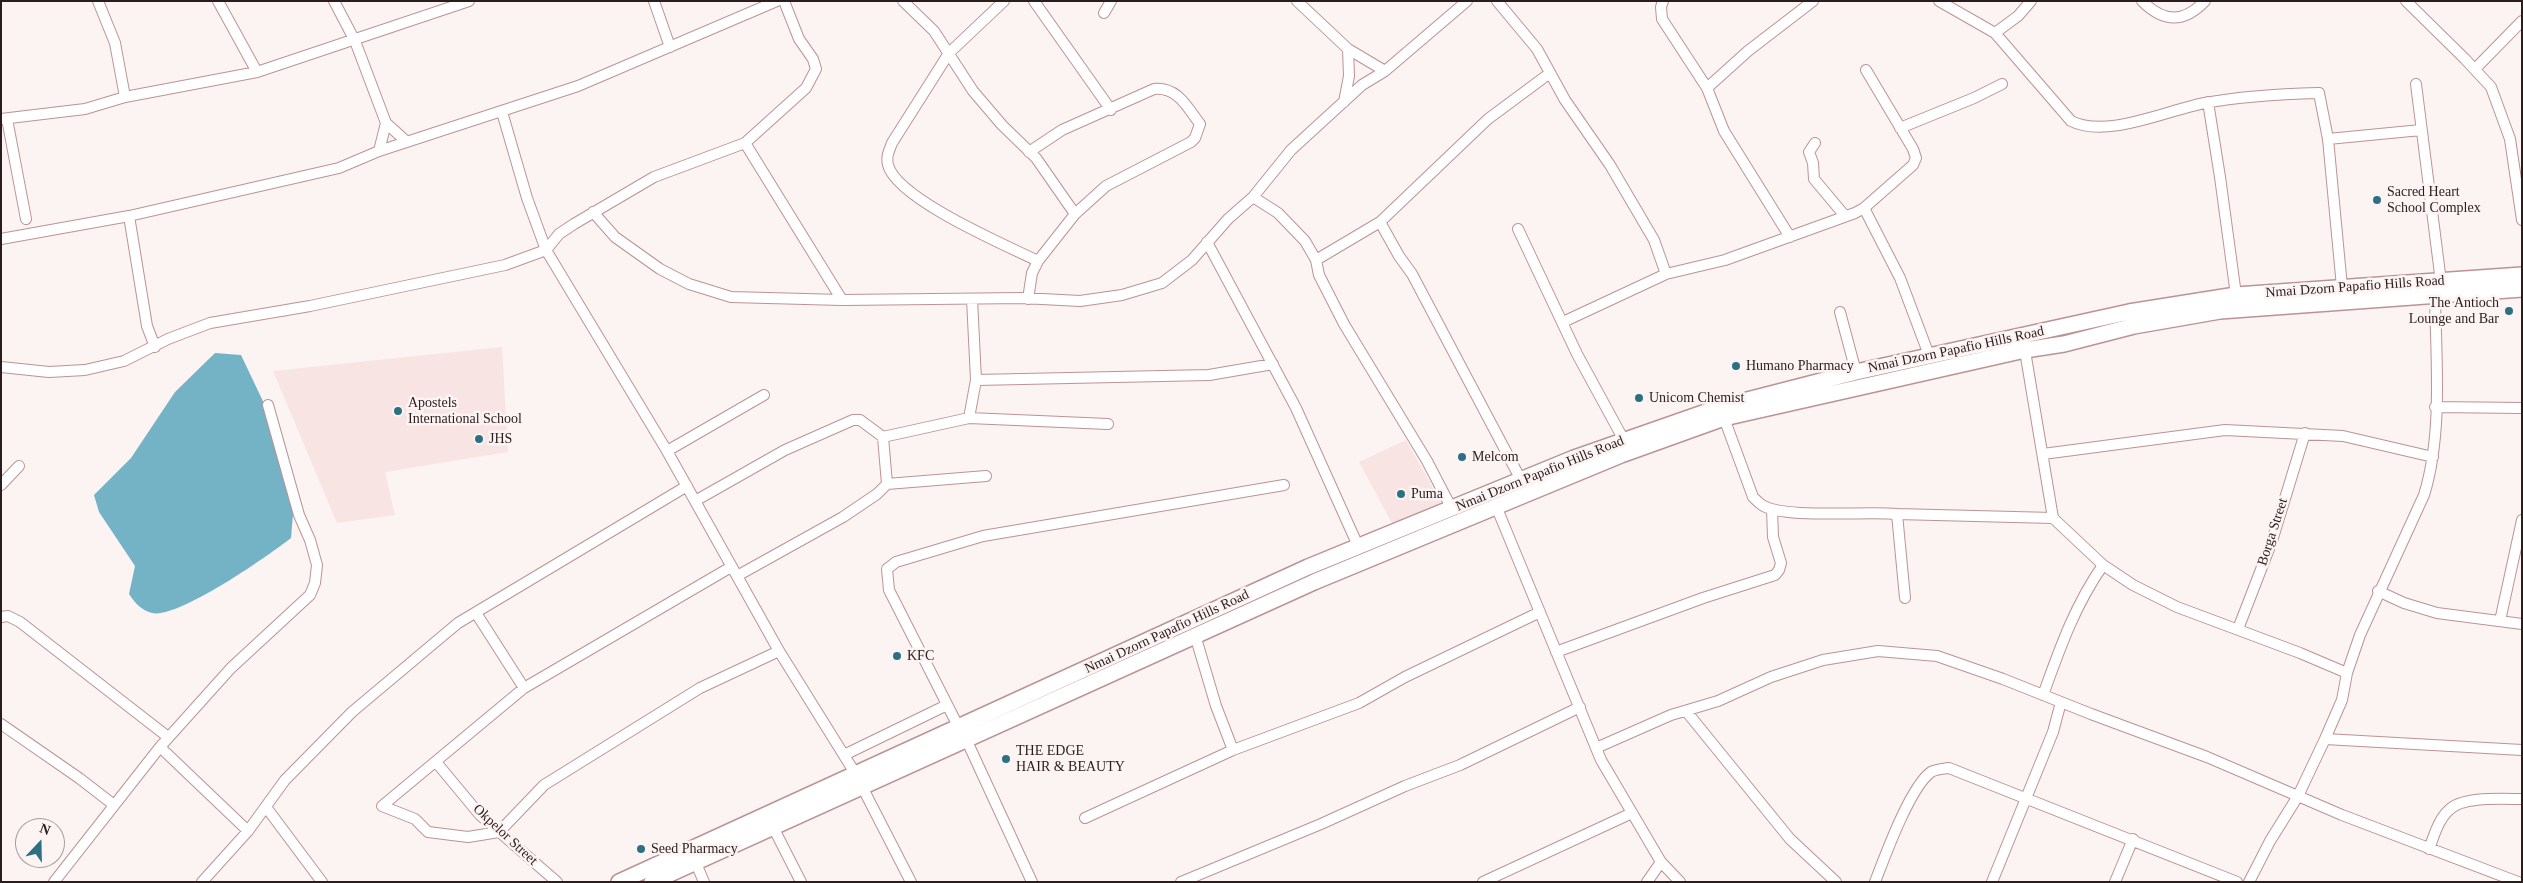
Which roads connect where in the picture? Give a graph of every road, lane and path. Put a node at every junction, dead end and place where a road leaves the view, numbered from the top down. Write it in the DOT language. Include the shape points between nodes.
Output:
graph roads {
  1 [pos="98,1"];
  2 [pos="218,1"];
  3 [pos="334,1"];
  4 [pos="654,1"];
  5 [pos="777,1"];
  6 [pos="784,1"];
  7 [pos="903,1"];
  8 [pos="1004,1"];
  9 [pos="1034,1"];
  10 [pos="1111,1"];
  11 [pos="1297,1"];
  12 [pos="1467,1"];
  13 [pos="1497,1"];
  14 [pos="1663,1"];
  15 [pos="1813,1"];
  16 [pos="1939,1"];
  17 [pos="2031,1"];
  18 [pos="2142,1"];
  19 [pos="2205,1"];
  20 [pos="2406,1"];
  21 [pos="462,2"];
  22 [pos="1104,13"];
  23 [pos="2522,21"];
  24 [pos="1996,34"];
  25 [pos="355,41"];
  26 [pos="670,47"];
  27 [pos="1348,49"];
  28 [pos="950,53"];
  29 [pos="2475,69"];
  30 [pos="1866,70"];
  31 [pos="1385,71"];
  32 [pos="257,72"];
  33 [pos="1550,73"];
  34 [pos="2002,84"];
  35 [pos="2416,84"];
  36 [pos="1707,88"];
  37 [pos="125,97"];
  38 [pos="2208,102"];
  39 [pos="1344,103"];
  40 [pos="1111,110"];
  41 [pos="502,112"];
  42 [pos="4,119"];
  43 [pos="386,123"];
  44 [pos="1900,128"];
  45 [pos="2421,130"];
  46 [pos="2328,139"];
  47 [pos="407,142"];
  48 [pos="745,143"];
  49 [pos="1815,143"];
  50 [pos="379,151"];
  51 [pos="1029,152"];
  52 [pos="1253,197"];
  53 [pos="1864,208"];
  54 [pos="593,212"];
  55 [pos="1075,214"];
  56 [pos="129,216"];
  57 [pos="1845,216"];
  58 [pos="26,219"];
  59 [pos="2522,220"];
  60 [pos="1380,222"];
  61 [pos="1518,229"];
  62 [pos="1790,237"];
  63 [pos="1,238"];
  64 [pos="1208,242"];
  65 [pos="546,250"];
  66 [pos="1316,260"];
  67 [pos="1038,261"];
  68 [pos="1666,274"];
  69 [pos="2522,276"];
  70 [pos="2342,287"];
  71 [pos="2438,289"];
  72 [pos="2522,289"];
  73 [pos="2236,295"];
  74 [pos="972,298"];
  75 [pos="1028,298"];
  76 [pos="842,300"];
  77 [pos="1840,312"];
  78 [pos="1563,322"];
  79 [pos="2024,343"];
  80 [pos="155,347"];
  81 [pos="1929,355"];
  82 [pos="1273,364"];
  83 [pos="2,367"];
  84 [pos="1856,372"];
  85 [pos="976,380"];
  86 [pos="764,395"];
  87 [pos="268,405"];
  88 [pos="2435,408"];
  89 [pos="2522,408"];
  90 [pos="969,418"];
  91 [pos="1724,418"];
  92 [pos="1108,424"];
  93 [pos="2305,433"];
  94 [pos="883,437"];
  95 [pos="1627,446"];
  96 [pos="667,451"];
  97 [pos="2043,454"];
  98 [pos="2433,457"];
  99 [pos="19,466"];
  100 [pos="986,476"];
  101 [pos="1521,480"];
  102 [pos="886,484"];
  103 [pos="1,485"];
  104 [pos="1284,485"];
  105 [pos="687,486"];
  106 [pos="695,501"];
  107 [pos="1496,506"];
  108 [pos="1452,509"];
  109 [pos="1772,509"];
  110 [pos="1897,514"];
  111 [pos="2052,518"];
  112 [pos="2522,520"];
  113 [pos="1358,548"];
  114 [pos="2103,565"];
  115 [pos="734,572"];
  116 [pos="2378,591"];
  117 [pos="1905,598"];
  118 [pos="476,612"];
  119 [pos="1540,612"];
  120 [pos="1,617"];
  121 [pos="2500,621"];
  122 [pos="2522,624"];
  123 [pos="2238,630"];
  124 [pos="1196,635"];
  125 [pos="779,651"];
  126 [pos="1556,652"];
  127 [pos="2347,673"];
  128 [pos="524,688"];
  129 [pos="2043,695"];
  130 [pos="2060,702"];
  131 [pos="947,705"];
  132 [pos="1580,707"];
  133 [pos="1686,711"];
  134 [pos="1,724"];
  135 [pos="958,726"];
  136 [pos="168,737"];
  137 [pos="2325,739"];
  138 [pos="966,740"];
  139 [pos="160,746"];
  140 [pos="1596,748"];
  141 [pos="1233,750"];
  142 [pos="2522,750"];
  143 [pos="844,755"];
  144 [pos="436,762"];
  145 [pos="858,779"];
  146 [pos="2298,796"];
  147 [pos="2027,798"];
  148 [pos="2522,799"];
  149 [pos="114,805"];
  150 [pos="266,807"];
  151 [pos="1632,813"];
  152 [pos="1085,818"];
  153 [pos="773,827"];
  154 [pos="248,831"];
  155 [pos="499,832"];
  156 [pos="2133,839"];
  157 [pos="2430,849"];
  158 [pos="695,861"];
  159 [pos="1660,862"];
  160 [pos="2512,881"];
  161 [pos="54,882"];
  162 [pos="202,882"];
  163 [pos="322,882"];
  164 [pos="557,882"];
  165 [pos="619,882"];
  166 [pos="652,882"];
  167 [pos="704,882"];
  168 [pos="801,882"];
  169 [pos="911,882"];
  170 [pos="1032,882"];
  171 [pos="1181,882"];
  172 [pos="1483,882"];
  173 [pos="1647,882"];
  174 [pos="1680,882"];
  175 [pos="1836,882"];
  176 [pos="1875,882"];
  177 [pos="1992,882"];
  178 [pos="2115,882"];
  179 [pos="2237,882"];
  180 [pos="2249,882"];
  1 -- 37 [label="street" via="115,43"];
  2 -- 32 [label="street"];
  3 -- 25 [label="street"];
  4 -- 26 [label="street"];
  5 -- 26 [label="street"];
  6 -- 48 [label="street" via="816,69 806,88"];
  7 -- 28 [label="street" via="934,31"];
  8 -- 28 [label="street"];
  9 -- 40 [label="street"];
  10 -- 22 [label="street"];
  11 -- 27 [label="street"];
  12 -- 31 [label="street"];
  13 -- 33 [label="street" via="1536,49"];
  14 -- 36 [label="street" via="1660,8 1662,19"];
  15 -- 36 [label="street" via="1748,51"];
  16 -- 24 [label="street"];
  17 -- 24 [label="street"];
  18 -- 19 [label="street" via="2155,12 2177,19"];
  20 -- 29 [label="street"];
  21 -- 25 [label="street"];
  23 -- 29 [label="street"];
  24 -- 38 [label="street" via="2071,121 2078,125 2114,125"];
  25 -- 32 [label="street"];
  25 -- 43 [label="street"];
  26 -- 41 [label="street" via="578,86"];
  27 -- 31 [label="street"];
  27 -- 39 [label="street" via="1349,76"];
  28 -- 51 [label="street" via="973,91"];
  28 -- 67 [label="street" via="892,143 887,156 888,167 898,181 933,208"];
  29 -- 59 [label="street" via="2491,87 2508,133"];
  30 -- 44 [label="street"];
  31 -- 39 [label="street" via="1362,85"];
  32 -- 37 [label="street"];
  33 -- 60 [label="street" via="1488,118"];
  33 -- 68 [label="street" via="1654,240"];
  34 -- 44 [label="street"];
  35 -- 45 [label="street"];
  36 -- 62 [label="street" via="1724,130"];
  37 -- 42 [label="street" via="85,109"];
  38 -- 46 [label="street" via="2319,94"];
  38 -- 73 [label="street"];
  39 -- 52 [label="street" via="1291,150"];
  40 -- 51 [label="street" via="1062,130"];
  40 -- 55 [label="street" via="1154,89 1165,88 1177,94 1200,124 1191,142 1106,186"];
  41 -- 47 [label="street"];
  41 -- 65 [label="street"];
  42 -- 58 [label="street"];
  43 -- 47 [label="street"];
  43 -- 50 [label="street"];
  44 -- 53 [label="street" via="1913,149 1916,158 1913,165"];
  45 -- 46 [label="street"];
  45 -- 71 [label="street"];
  46 -- 70 [label="street"];
  47 -- 50 [label="street"];
  48 -- 54 [label="street" via="654,177"];
  48 -- 76 [label="street"];
  49 -- 57 [label="street" via="1809,152 1814,179"];
  50 -- 56 [label="street" via="339,168"];
  51 -- 55 [label="street"];
  52 -- 64 [label="street" via="1241,205"];
  52 -- 66 [label="street" via="1293,227"];
  53 -- 57 [label="street"];
  53 -- 81 [label="street" via="1900,278"];
  54 -- 65 [label="street" via="559,234"];
  54 -- 76 [label="street" via="637,254 679,280 707,291 731,297"];
  55 -- 67 [label="street"];
  56 -- 63 [label="street"];
  56 -- 80 [label="street" via="147,326"];
  57 -- 62 [label="street"];
  60 -- 66 [label="street"];
  60 -- 101 [label="street" via="1412,274"];
  61 -- 78 [label="street"];
  62 -- 68 [label="street" via="1725,260"];
  64 -- 75 [label="street" via="1192,260 1149,288 1080,301"];
  64 -- 82 [label="street"];
  65 -- 80 [label="street" via="505,265 310,306 210,323"];
  65 -- 96 [label="street"];
  66 -- 108 [label="street" via="1319,275 1344,324 1427,461"];
  67 -- 75 [label="street"];
  68 -- 78 [label="street"];
  69 -- 71 [label="street, Nmai Dzorn Papafio Hills Road"];
  70 -- 71 [label="street, Nmai Dzorn Papafio Hills Road"];
  70 -- 73 [label="street, Nmai Dzorn Papafio Hills Road"];
  71 -- 72 [label="street, Nmai Dzorn Papafio Hills Road"];
  71 -- 79 [label="street, Nmai Dzorn Papafio Hills Road" via="2220,311 2134,326 2064,344"];
  71 -- 88 [label="street"];
  73 -- 79 [label="street, Nmai Dzorn Papafio Hills Road" via="2129,312"];
  74 -- 75 [label="street"];
  74 -- 76 [label="street"];
  74 -- 85 [label="street"];
  77 -- 84 [label="street"];
  78 -- 95 [label="street"];
  79 -- 81 [label="street, Nmai Dzorn Papafio Hills Road"];
  79 -- 91 [label="street, Nmai Dzorn Papafio Hills Road"];
  79 -- 97 [label="street"];
  80 -- 83 [label="street" via="124,361 77,371"];
  81 -- 84 [label="street, Nmai Dzorn Papafio Hills Road"];
  82 -- 85 [label="street" via="1208,375"];
  82 -- 113 [label="street"];
  84 -- 95 [label="street, Nmai Dzorn Papafio Hills Road" via="1748,398"];
  85 -- 90 [label="street"];
  86 -- 96 [label="street"];
  87 -- 136 [label="street" via="299,516 317,565 315,583 310,595 231,668"];
  88 -- 89 [label="street"];
  88 -- 98 [label="street"];
  90 -- 92 [label="street"];
  90 -- 94 [label="street"];
  91 -- 95 [label="street, Nmai Dzorn Papafio Hills Road"];
  91 -- 109 [label="street" via="1754,497 1761,505"];
  93 -- 97 [label="street" via="2225,430"];
  93 -- 98 [label="street" via="2343,436"];
  93 -- 123 [label="street, Borga Street" via="2272,541"];
  94 -- 102 [label="street"];
  94 -- 106 [label="street" via="860,420 853,420 785,450"];
  95 -- 101 [label="street, Nmai Dzorn Papafio Hills Road"];
  95 -- 107 [label="street, Nmai Dzorn Papafio Hills Road"];
  96 -- 105 [label="street"];
  97 -- 111 [label="street"];
  98 -- 116 [label="street" via="2424,495"];
  99 -- 103 [label="street"];
  100 -- 102 [label="street"];
  101 -- 108 [label="street, Nmai Dzorn Papafio Hills Road"];
  102 -- 115 [label="street" via="843,517"];
  104 -- 131 [label="street" via="983,536 896,562 887,569 889,590"];
  105 -- 106 [label="street"];
  105 -- 118 [label="street"];
  106 -- 115 [label="street"];
  107 -- 119 [label="street"];
  107 -- 124 [label="street, Nmai Dzorn Papafio Hills Road"];
  108 -- 113 [label="street, Nmai Dzorn Papafio Hills Road"];
  109 -- 110 [label="street" via="1808,513"];
  109 -- 126 [label="street" via="1773,536 1781,563 1774,575"];
  110 -- 111 [label="street"];
  110 -- 117 [label="street"];
  111 -- 114 [label="street"];
  112 -- 121 [label="street"];
  113 -- 135 [label="street, Nmai Dzorn Papafio Hills Road"];
  114 -- 123 [label="street" via="2133,585 2177,607"];
  114 -- 129 [label="street" via="2084,592 2070,621"];
  115 -- 125 [label="street"];
  115 -- 128 [label="street"];
  116 -- 121 [label="street" via="2436,613"];
  116 -- 127 [label="street"];
  118 -- 128 [label="street"];
  118 -- 150 [label="street" via="458,623 352,712 285,780"];
  119 -- 126 [label="street"];
  119 -- 141 [label="street" via="1358,703"];
  120 -- 136 [label="street" via="8,616 20,622"];
  121 -- 122 [label="street"];
  123 -- 127 [label="street"];
  124 -- 138 [label="street, Nmai Dzorn Papafio Hills Road"];
  124 -- 141 [label="street" via="1216,706"];
  125 -- 143 [label="street"];
  125 -- 155 [label="street" via="700,688 544,785"];
  126 -- 132 [label="street"];
  127 -- 137 [label="street" via="2342,700"];
  128 -- 144 [label="street"];
  129 -- 130 [label="street"];
  129 -- 133 [label="street" via="1937,656 1878,651 1816,662"];
  130 -- 146 [label="street" via="2207,757"];
  130 -- 147 [label="street" via="2053,732"];
  131 -- 135 [label="street"];
  131 -- 143 [label="street"];
  132 -- 140 [label="street"];
  132 -- 171 [label="street" via="1460,765"];
  133 -- 140 [label="street"];
  133 -- 175 [label="street" via="1790,839"];
  134 -- 149 [label="street"];
  135 -- 145 [label="street, Nmai Dzorn Papafio Hills Road"];
  136 -- 139 [label="street"];
  137 -- 142 [label="street"];
  137 -- 146 [label="street"];
  138 -- 145 [label="street, Nmai Dzorn Papafio Hills Road"];
  138 -- 170 [label="street"];
  139 -- 149 [label="street"];
  139 -- 154 [label="street"];
  140 -- 151 [label="street"];
  141 -- 152 [label="street"];
  143 -- 145 [label="street"];
  144 -- 155 [label="street, Okpelor Street" via="480,815"];
  144 -- 155 [label="street" via="382,806 415,818 428,832 468,837"];
  145 -- 153 [label="street, Nmai Dzorn Papafio Hills Road"];
  145 -- 165 [label="street, Nmai Dzorn Papafio Hills Road" via="777,811"];
  145 -- 169 [label="street"];
  146 -- 157 [label="street"];
  146 -- 180 [label="street"];
  147 -- 156 [label="street"];
  147 -- 176 [label="street" via="1950,768 1933,770 1922,779"];
  147 -- 177 [label="street"];
  148 -- 157 [label="street" via="2473,800 2449,809 2439,823"];
  149 -- 161 [label="street"];
  150 -- 154 [label="street"];
  150 -- 163 [label="street"];
  151 -- 159 [label="street"];
  151 -- 172 [label="street"];
  153 -- 158 [label="street, Nmai Dzorn Papafio Hills Road"];
  153 -- 168 [label="street"];
  154 -- 162 [label="street"];
  155 -- 164 [label="street, Okpelor Street"];
  156 -- 178 [label="street"];
  156 -- 179 [label="street"];
  157 -- 160 [label="street"];
  158 -- 166 [label="street, Nmai Dzorn Papafio Hills Road"];
  158 -- 167 [label="street"];
  159 -- 173 [label="street"];
  159 -- 174 [label="street"];
}
